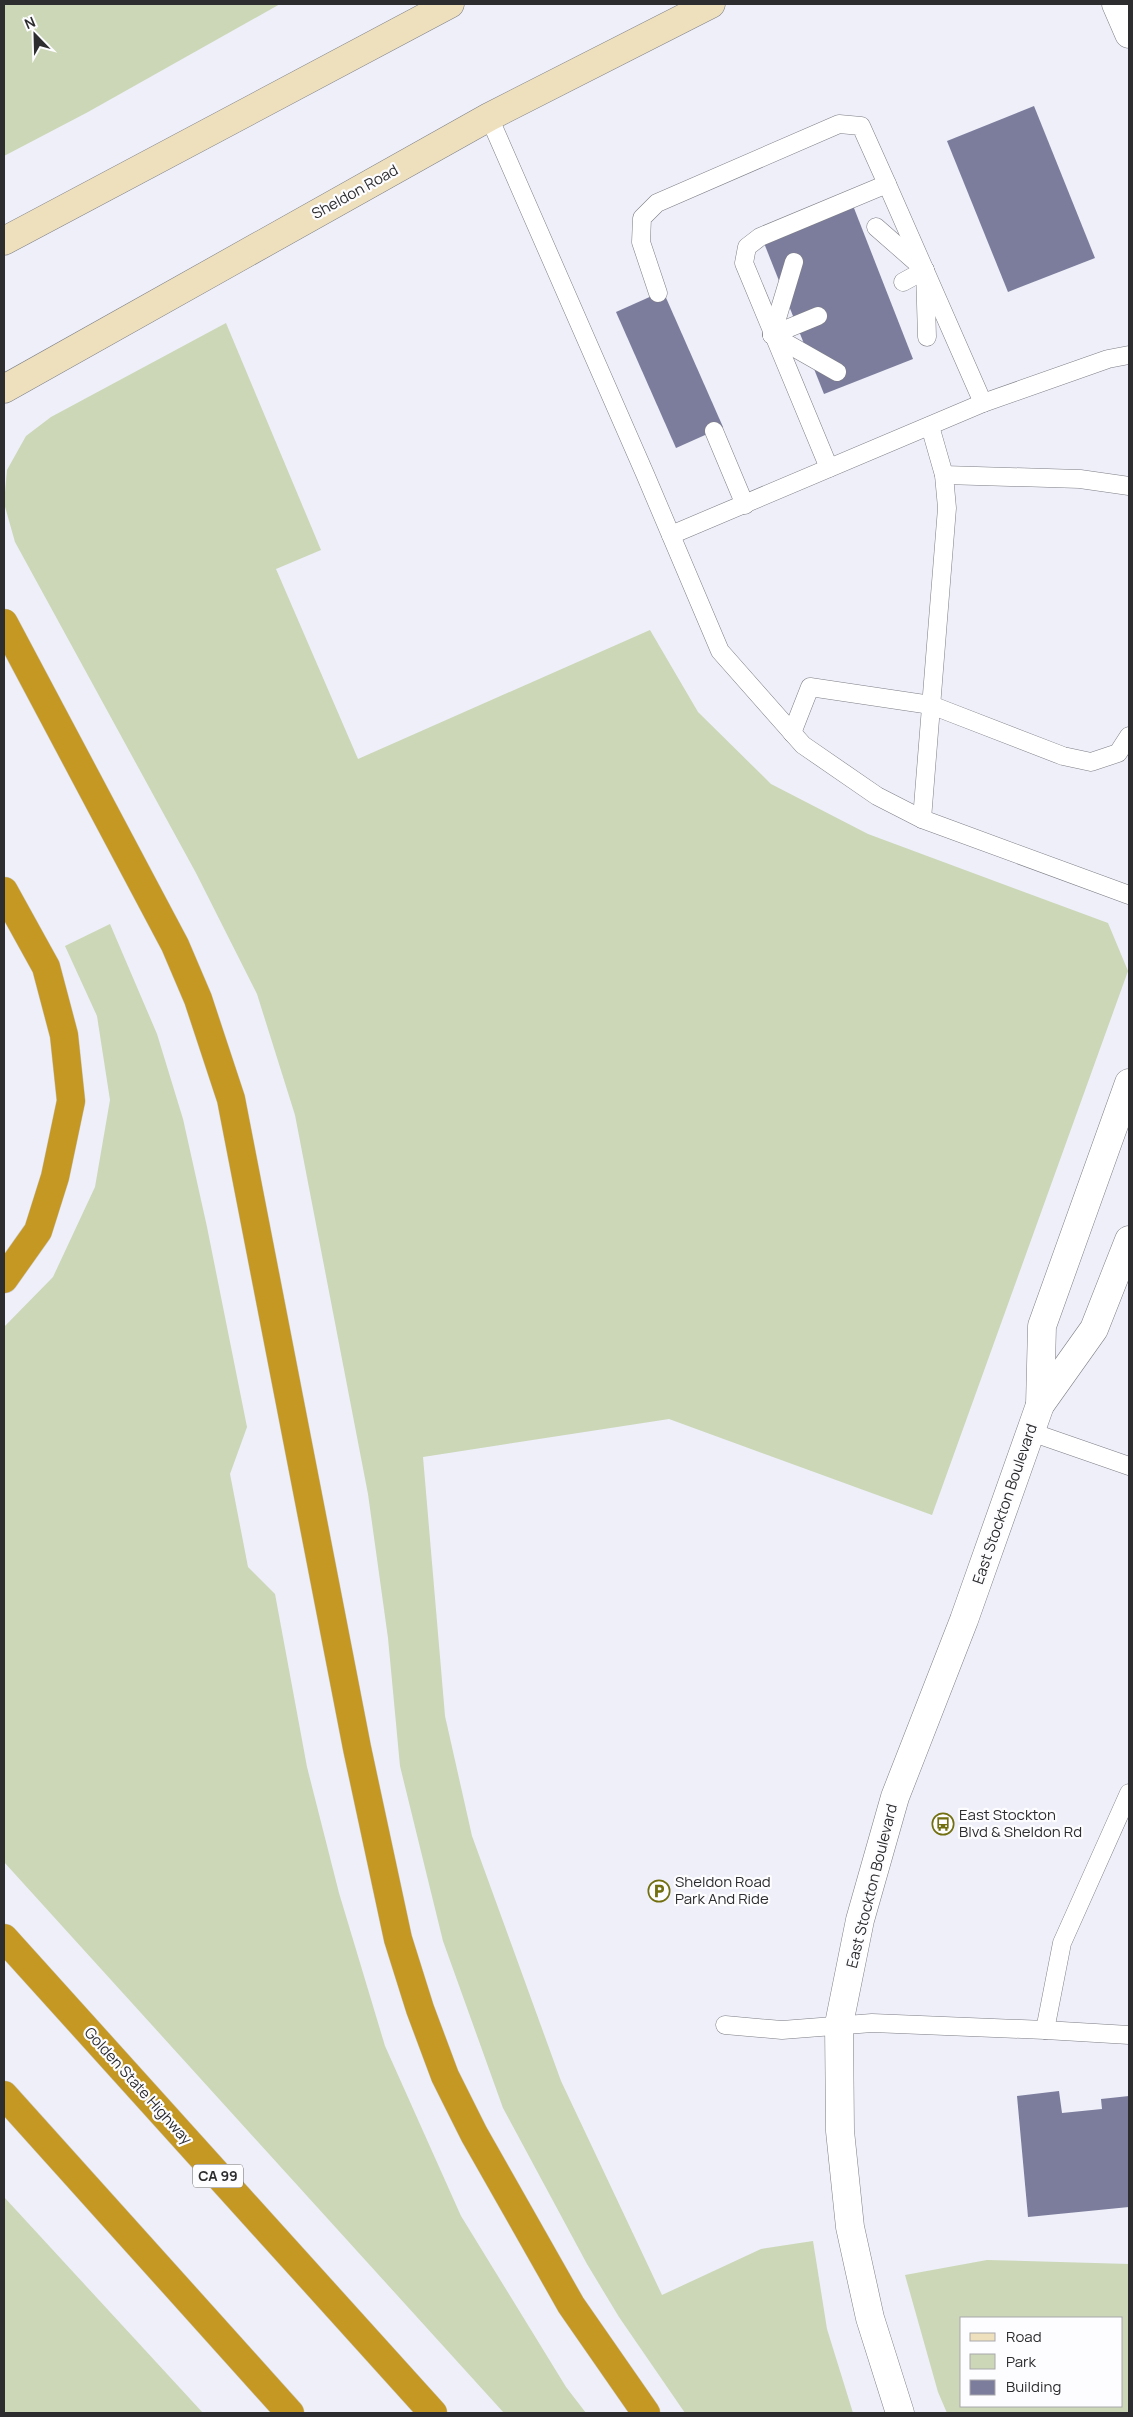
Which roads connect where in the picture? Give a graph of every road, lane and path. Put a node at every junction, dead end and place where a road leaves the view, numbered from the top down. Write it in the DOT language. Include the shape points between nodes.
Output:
graph roads {
  1 [pos="450,4"];
  2 [pos="711,4"];
  3 [pos="1116,4"];
  4 [pos="1129,34"];
  5 [pos="489,117"];
  6 [pos="887,184"];
  7 [pos="876,227"];
  8 [pos="4,241"];
  9 [pos="794,262"];
  10 [pos="925,270"];
  11 [pos="903,282"];
  12 [pos="658,293"];
  13 [pos="818,316"];
  14 [pos="772,335"];
  15 [pos="927,336"];
  16 [pos="1129,355"];
  17 [pos="837,372"];
  18 [pos="4,389"];
  19 [pos="983,403"];
  20 [pos="930,426"];
  21 [pos="714,431"];
  22 [pos="829,468"];
  23 [pos="944,475"];
  24 [pos="1129,486"];
  25 [pos="745,505"];
  26 [pos="671,535"];
  27 [pos="4,623"];
  28 [pos="931,705"];
  29 [pos="792,733"];
  30 [pos="1129,736"];
  31 [pos="922,819"];
  32 [pos="4,891"];
  33 [pos="1129,895"];
  34 [pos="1129,1082"];
  35 [pos="1129,1240"];
  36 [pos="4,1279"];
  37 [pos="1040,1405"];
  38 [pos="1031,1432"];
  39 [pos="1129,1466"];
  40 [pos="1129,1793"];
  41 [pos="4,1938"];
  42 [pos="839,2024"];
  43 [pos="725,2025"];
  44 [pos="1045,2030"];
  45 [pos="1129,2036"];
  46 [pos="4,2095"];
  47 [pos="290,2413"];
  48 [pos="433,2413"];
  49 [pos="646,2413"];
  50 [pos="900,2413"];
  1 -- 8 [label="main road"];
  2 -- 5 [label="main road, Sheldon Road"];
  3 -- 4 [label="street"];
  5 -- 18 [label="main road, Sheldon Road"];
  5 -- 26 [label="lane"];
  6 -- 10 [label="lane"];
  6 -- 12 [label="lane" via="861,126 839,124 657,203 642,218 641,242"];
  6 -- 14 [label="lane" via="760,237 748,247 744,263"];
  7 -- 10 [label="lane"];
  9 -- 14 [label="lane"];
  10 -- 11 [label="lane"];
  10 -- 15 [label="lane"];
  10 -- 19 [label="lane"];
  13 -- 14 [label="lane"];
  14 -- 17 [label="lane"];
  14 -- 22 [label="lane"];
  16 -- 19 [label="lane" via="1108,359"];
  19 -- 20 [label="lane"];
  20 -- 22 [label="lane"];
  20 -- 23 [label="lane"];
  21 -- 25 [label="lane"];
  22 -- 25 [label="lane"];
  23 -- 24 [label="lane" via="1080,479"];
  23 -- 28 [label="lane" via="947,508"];
  25 -- 26 [label="lane"];
  26 -- 29 [label="lane" via="720,652"];
  27 -- 49 [label="highway" via="175,945 198,999 231,1099 357,1748 398,1939 420,2009 445,2076 474,2134 571,2305"];
  28 -- 29 [label="lane" via="810,686"];
  28 -- 30 [label="lane" via="1063,756 1091,762 1118,753"];
  28 -- 31 [label="lane"];
  29 -- 31 [label="lane" via="803,746 877,796"];
  31 -- 33 [label="lane"];
  32 -- 36 [label="highway" via="46,967 64,1035 71,1102 55,1177 38,1231"];
  34 -- 37 [label="street, East Stockton Boulevard" via="1042,1326"];
  35 -- 37 [label="street, East Stockton Boulevard" via="1094,1329"];
  37 -- 38 [label="street, East Stockton Boulevard"];
  38 -- 39 [label="lane"];
  38 -- 42 [label="street, East Stockton Boulevard" via="964,1620 895,1797 860,1920"];
  40 -- 44 [label="lane" via="1062,1943"];
  41 -- 48 [label="highway, Golden State Highway / CA 99"];
  42 -- 43 [label="lane" via="782,2030"];
  42 -- 44 [label="lane"];
  42 -- 50 [label="street, East Stockton Boulevard" via="840,2131 850,2227 870,2318"];
  44 -- 45 [label="lane"];
  46 -- 47 [label="highway"];
}
